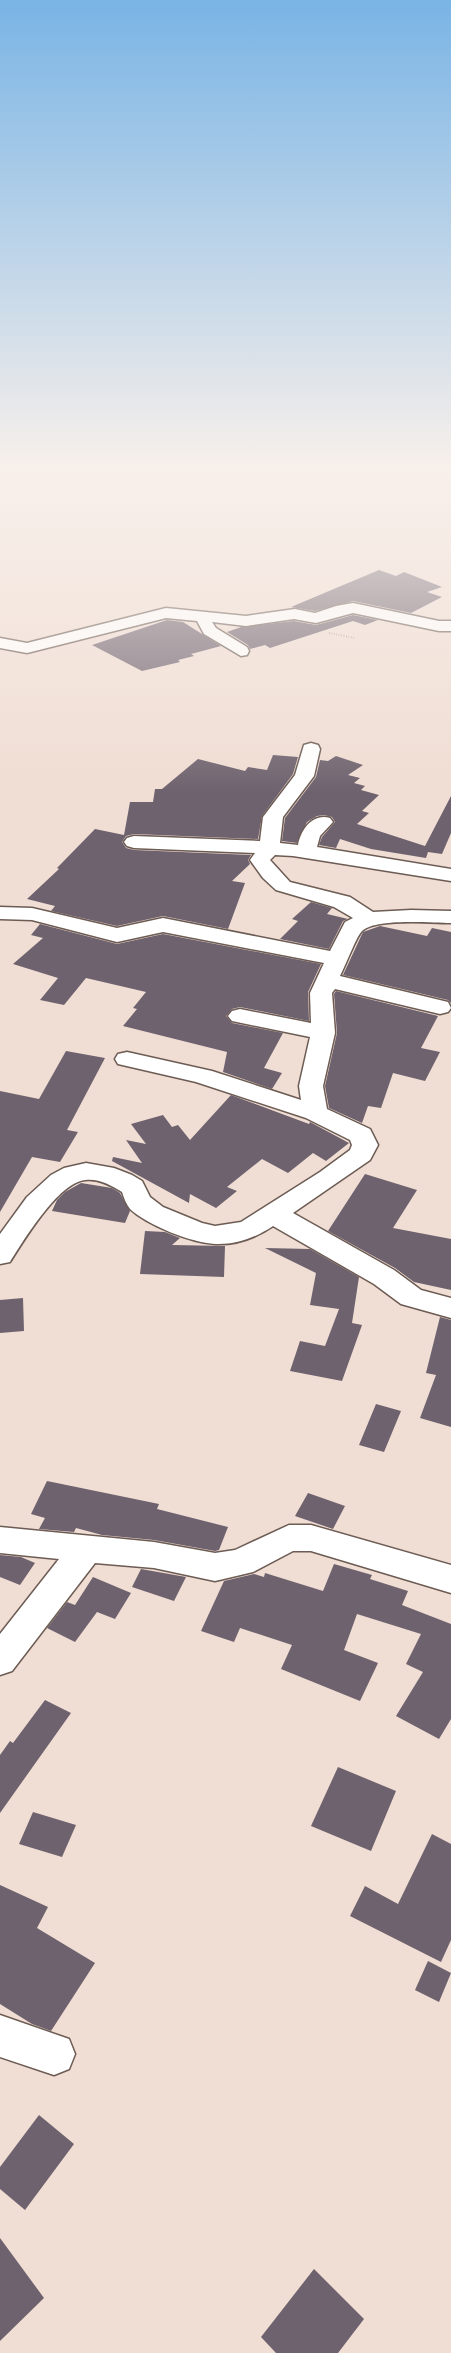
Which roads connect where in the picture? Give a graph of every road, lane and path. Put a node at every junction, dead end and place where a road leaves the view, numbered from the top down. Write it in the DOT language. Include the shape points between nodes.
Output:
graph roads {
  1 [pos="208,616"];
  2 [pos="238,626"];
  3 [pos="451,626"];
  4 [pos="213,633"];
  5 [pos="195,639"];
  6 [pos="0,643"];
  7 [pos="241,651"];
  8 [pos="310,749"];
  9 [pos="323,822"];
  10 [pos="134,842"];
  11 [pos="268,848"];
  12 [pos="306,853"];
  13 [pos="451,875"];
  14 [pos="0,913"];
  15 [pos="451,917"];
  16 [pos="369,919"];
  17 [pos="333,969"];
  18 [pos="440,1007"];
  19 [pos="240,1016"];
  20 [pos="323,1033"];
  21 [pos="127,1058"];
  22 [pos="315,1112"];
  23 [pos="273,1214"];
  24 [pos="0,1255"];
  25 [pos="451,1308"];
  26 [pos="0,1540"];
  27 [pos="86,1550"];
  28 [pos="451,1579"];
  29 [pos="0,1660"];
  30 [pos="0,2036"];
  31 [pos="54,2054"];
  1 -- 3 [label="street" via="246,621 295,614 310,618 354,608"];
  1 -- 4 [label="street" via="204,622"];
  1 -- 6 [label="street" via="156,614 27,648"];
  2 -- 4 [label="street"];
  4 -- 5 [label="street"];
  4 -- 7 [label="street"];
  8 -- 11 [label="street" via="304,776 273,817"];
  9 -- 12 [label="street" via="310,834"];
  10 -- 11 [label="street" via="185,841"];
  11 -- 12 [label="street"];
  11 -- 16 [label="street" via="260,860 283,886 342,902"];
  12 -- 13 [label="street" via="400,864"];
  14 -- 17 [label="street" via="48,917 116,935 163,925"];
  15 -- 16 [label="street"];
  16 -- 17 [label="street" via="353,927"];
  17 -- 18 [label="street"];
  17 -- 20 [label="street" via="321,993"];
  19 -- 20 [label="street"];
  20 -- 22 [label="street" via="311,1086"];
  21 -- 22 [label="street" via="204,1076"];
  22 -- 23 [label="street" via="361,1135 365,1145 361,1154 329,1178"];
  23 -- 24 [label="street" via="251,1228 232,1234 196,1231 153,1213 139,1202 133,1187 122,1180 86,1171 58,1182 19,1226"];
  23 -- 25 [label="street" via="384,1277 411,1298"];
  26 -- 27 [label="street"];
  27 -- 28 [label="street" via="154,1555 215,1566 241,1562 289,1538 311,1538"];
  27 -- 29 [label="street"];
  30 -- 31 [label="street"];
}
